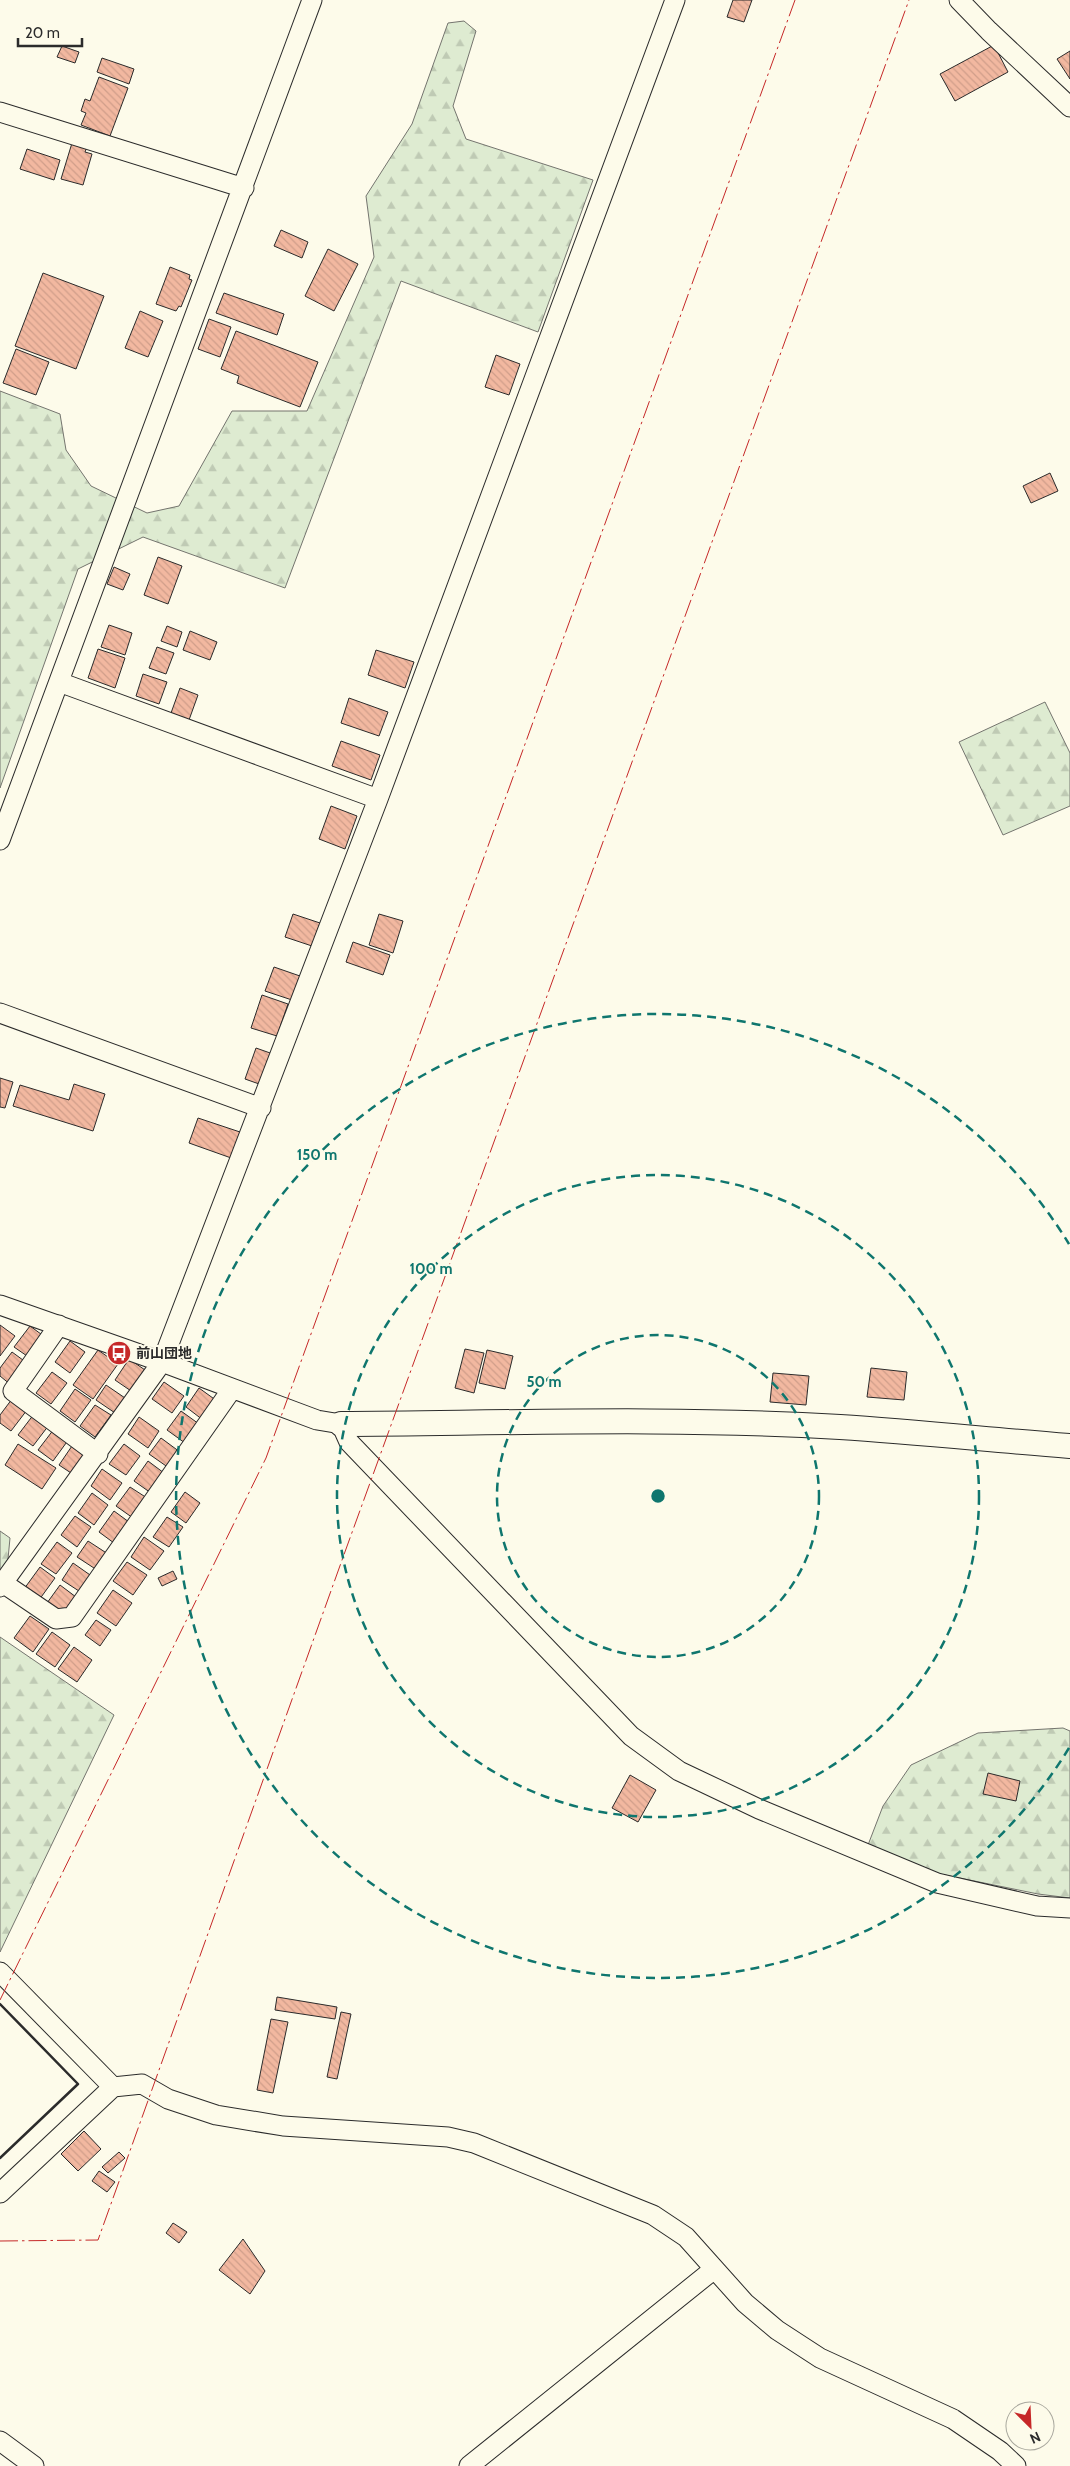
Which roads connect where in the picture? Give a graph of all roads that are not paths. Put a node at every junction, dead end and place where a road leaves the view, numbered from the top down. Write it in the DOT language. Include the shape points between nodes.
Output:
graph roads {
  1 [pos="312,0"];
  2 [pos="675,0"];
  3 [pos="959,0"];
  4 [pos="1070,107"];
  5 [pos="0,112"];
  6 [pos="244,188"];
  7 [pos="59,682"];
  8 [pos="378,799"];
  9 [pos="0,840"];
  10 [pos="0,1012"];
  11 [pos="261,1108"];
  12 [pos="0,1305"];
  13 [pos="59,1326"];
  14 [pos="162,1362"];
  15 [pos="232,1389"];
  16 [pos="341,1424"];
  17 [pos="1070,1446"];
  18 [pos="98,1454"];
  19 [pos="2,1585"];
  20 [pos="1070,1908"];
  21 [pos="0,1972"];
  22 [pos="113,2087"];
  23 [pos="0,2193"];
  24 [pos="713,2270"];
  25 [pos="0,2441"];
  26 [pos="32,2465"];
  27 [pos="469,2466"];
  28 [pos="1016,2466"];
  1 -- 6 [label="street"];
  2 -- 8 [label="street"];
  3 -- 4 [label="street"];
  5 -- 6 [label="street"];
  6 -- 7 [label="street" via="175,365"];
  7 -- 8 [label="street"];
  7 -- 9 [label="street"];
  8 -- 11 [label="street"];
  10 -- 11 [label="street"];
  11 -- 14 [label="street"];
  12 -- 13 [label="street"];
  13 -- 14 [label="street"];
  13 -- 18 [label="street" via="14,1392"];
  14 -- 15 [label="street"];
  14 -- 18 [label="street"];
  15 -- 16 [label="street" via="318,1420"];
  15 -- 19 [label="street" via="72,1617 56,1619"];
  16 -- 17 [label="street" via="757,1424 839,1427"];
  16 -- 20 [label="street" via="349,1442 631,1736 679,1771 758,1809 937,1883 1037,1906"];
  18 -- 19 [label="street"];
  21 -- 22 [label="street"];
  22 -- 23 [label="street"];
  22 -- 24 [label="street" via="142,2084 168,2099 216,2115 283,2126 448,2137 474,2143 653,2215 686,2237"];
  24 -- 27 [label="street"];
  24 -- 28 [label="street" via="745,2303 792,2340 820,2358 953,2419"];
  25 -- 26 [label="street"];
}
